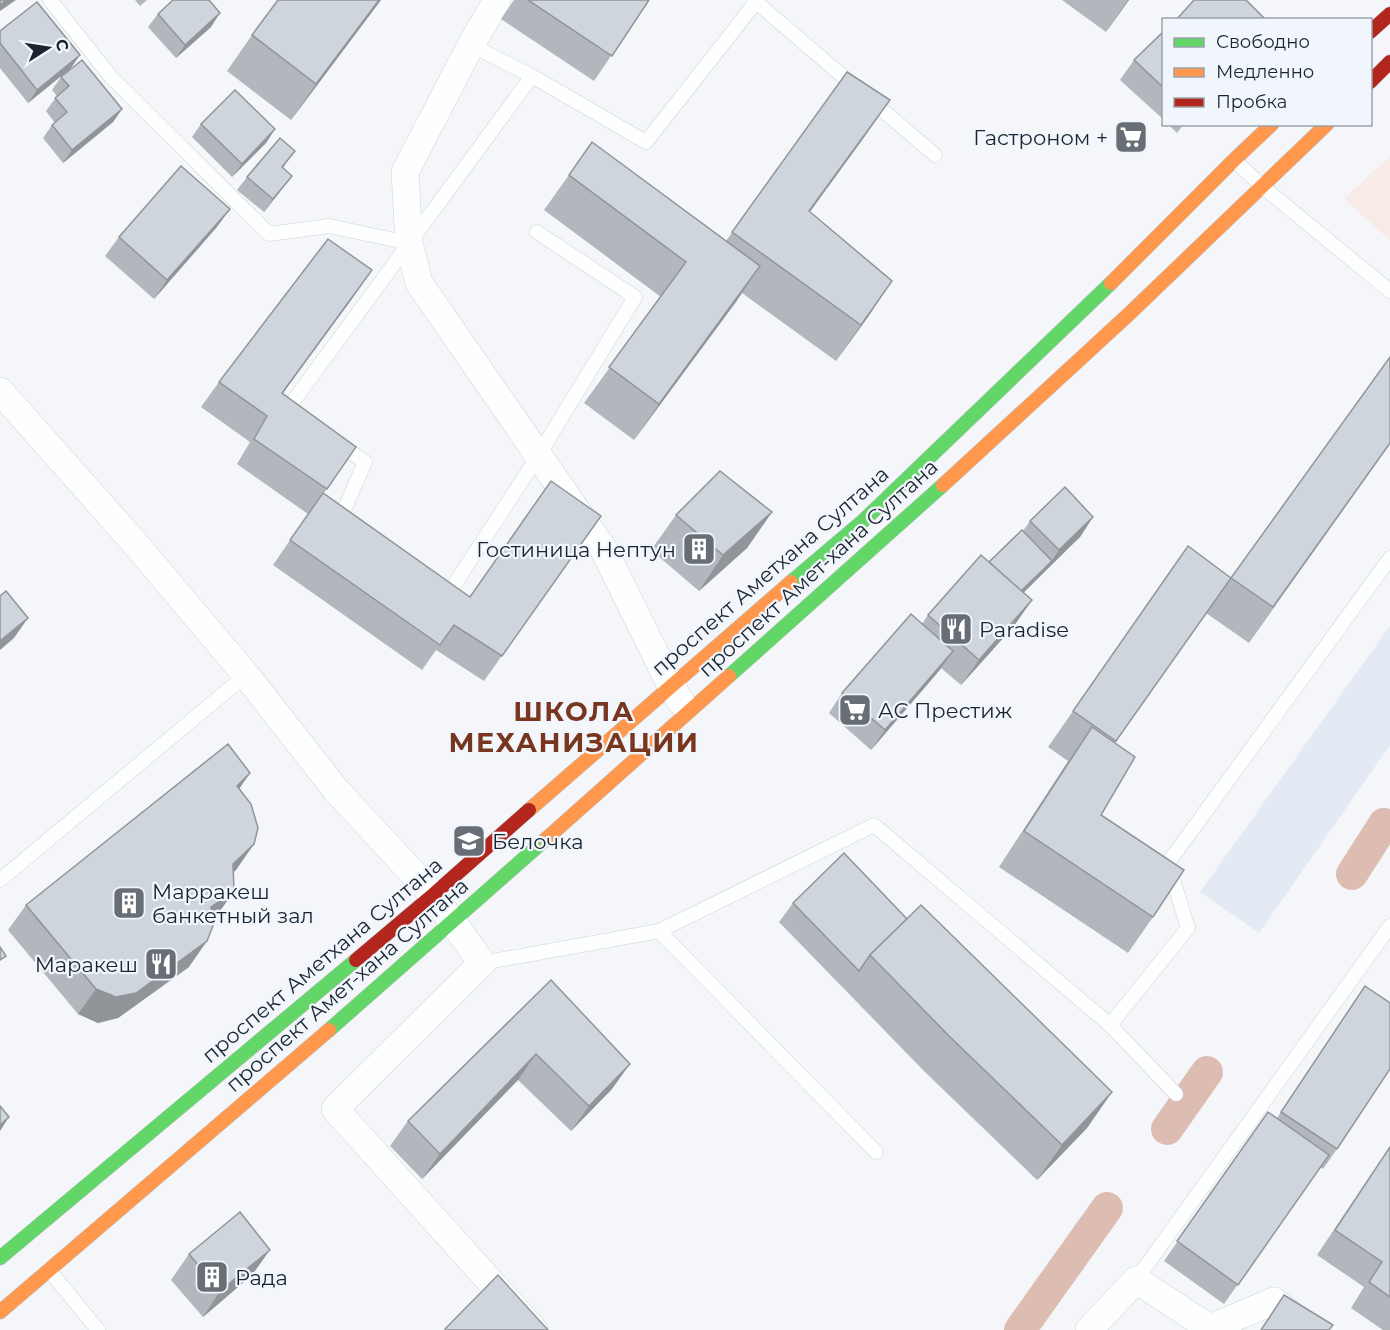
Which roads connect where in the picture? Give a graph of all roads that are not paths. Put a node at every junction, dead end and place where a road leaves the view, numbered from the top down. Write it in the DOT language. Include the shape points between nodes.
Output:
graph roads {
  1 [pos="50,0"];
  2 [pos="497,0"];
  3 [pos="755,1"];
  4 [pos="1390,14"];
  5 [pos="1372,31"];
  6 [pos="471,45"];
  7 [pos="1390,62"];
  8 [pos="532,76"];
  9 [pos="1372,81"];
  10 [pos="1270,126"];
  11 [pos="1325,126"];
  12 [pos="935,155"];
  13 [pos="1234,160"];
  14 [pos="1263,187"];
  15 [pos="537,232"];
  16 [pos="409,243"];
  17 [pos="1390,291"];
  18 [pos="0,391"];
  19 [pos="308,421"];
  20 [pos="327,435"];
  21 [pos="538,456"];
  22 [pos="347,533"];
  23 [pos="1390,558"];
  24 [pos="435,594"];
  25 [pos="246,675"];
  26 [pos="671,686"];
  27 [pos="687,714"];
  28 [pos="0,880"];
  29 [pos="433,895"];
  30 [pos="453,921"];
  31 [pos="1390,926"];
  32 [pos="659,931"];
  33 [pos="482,963"];
  34 [pos="1110,1025"];
  35 [pos="1176,1094"];
  36 [pos="876,1152"];
  37 [pos="0,1258"];
  38 [pos="50,1270"];
  39 [pos="1136,1280"];
  40 [pos="0,1312"];
  41 [pos="98,1330"];
  42 [pos="534,1330"];
  43 [pos="1089,1330"];
  44 [pos="1311,1330"];
  1 -- 16 [label="lane" via="111,77 269,234 329,226"];
  2 -- 6 [label="street"];
  3 -- 8 [label="lane" via="646,142"];
  3 -- 12 [label="lane"];
  4 -- 5 [label="main road"];
  6 -- 8 [label="lane"];
  6 -- 16 [label="street" via="405,172"];
  7 -- 9 [label="main road"];
  8 -- 16 [label="lane"];
  10 -- 13 [label="main road, проспект Аметхана Султана"];
  11 -- 14 [label="main road, проспект Амет-хана Султана"];
  13 -- 14 [label="lane"];
  13 -- 26 [label="main road, проспект Аметхана Султана" via="1075,319 862,521"];
  14 -- 17 [label="lane"];
  14 -- 27 [label="main road, проспект Амет-хана Султана" via="1090,350"];
  15 -- 21 [label="lane" via="635,297"];
  16 -- 19 [label="lane" via="289,408"];
  16 -- 21 [label="street" via="419,283"];
  18 -- 25 [label="street"];
  20 -- 22 [label="lane" via="365,462 337,526"];
  21 -- 24 [label="lane" via="445,601"];
  21 -- 26 [label="street" via="604,550"];
  23 -- 34 [label="lane" via="1168,863 1188,928"];
  25 -- 28 [label="lane"];
  25 -- 29 [label="street" via="336,790"];
  26 -- 27 [label="street"];
  26 -- 29 [label="main road, проспект Аметхана Султана"];
  27 -- 30 [label="main road, проспект Амет-хана Султана"];
  29 -- 30 [label="street"];
  29 -- 37 [label="main road, проспект Аметхана Султана"];
  30 -- 33 [label="street"];
  30 -- 38 [label="main road, проспект Амет-хана Султана"];
  31 -- 39 [label="lane"];
  32 -- 33 [label="lane"];
  32 -- 34 [label="lane" via="874,825"];
  32 -- 36 [label="lane"];
  33 -- 42 [label="street" via="335,1109"];
  34 -- 35 [label="lane"];
  38 -- 40 [label="main road, проспект Амет-хана Султана"];
  38 -- 41 [label="lane"];
  39 -- 43 [label="street"];
  39 -- 44 [label="street" via="1210,1328 1274,1301"];
}
